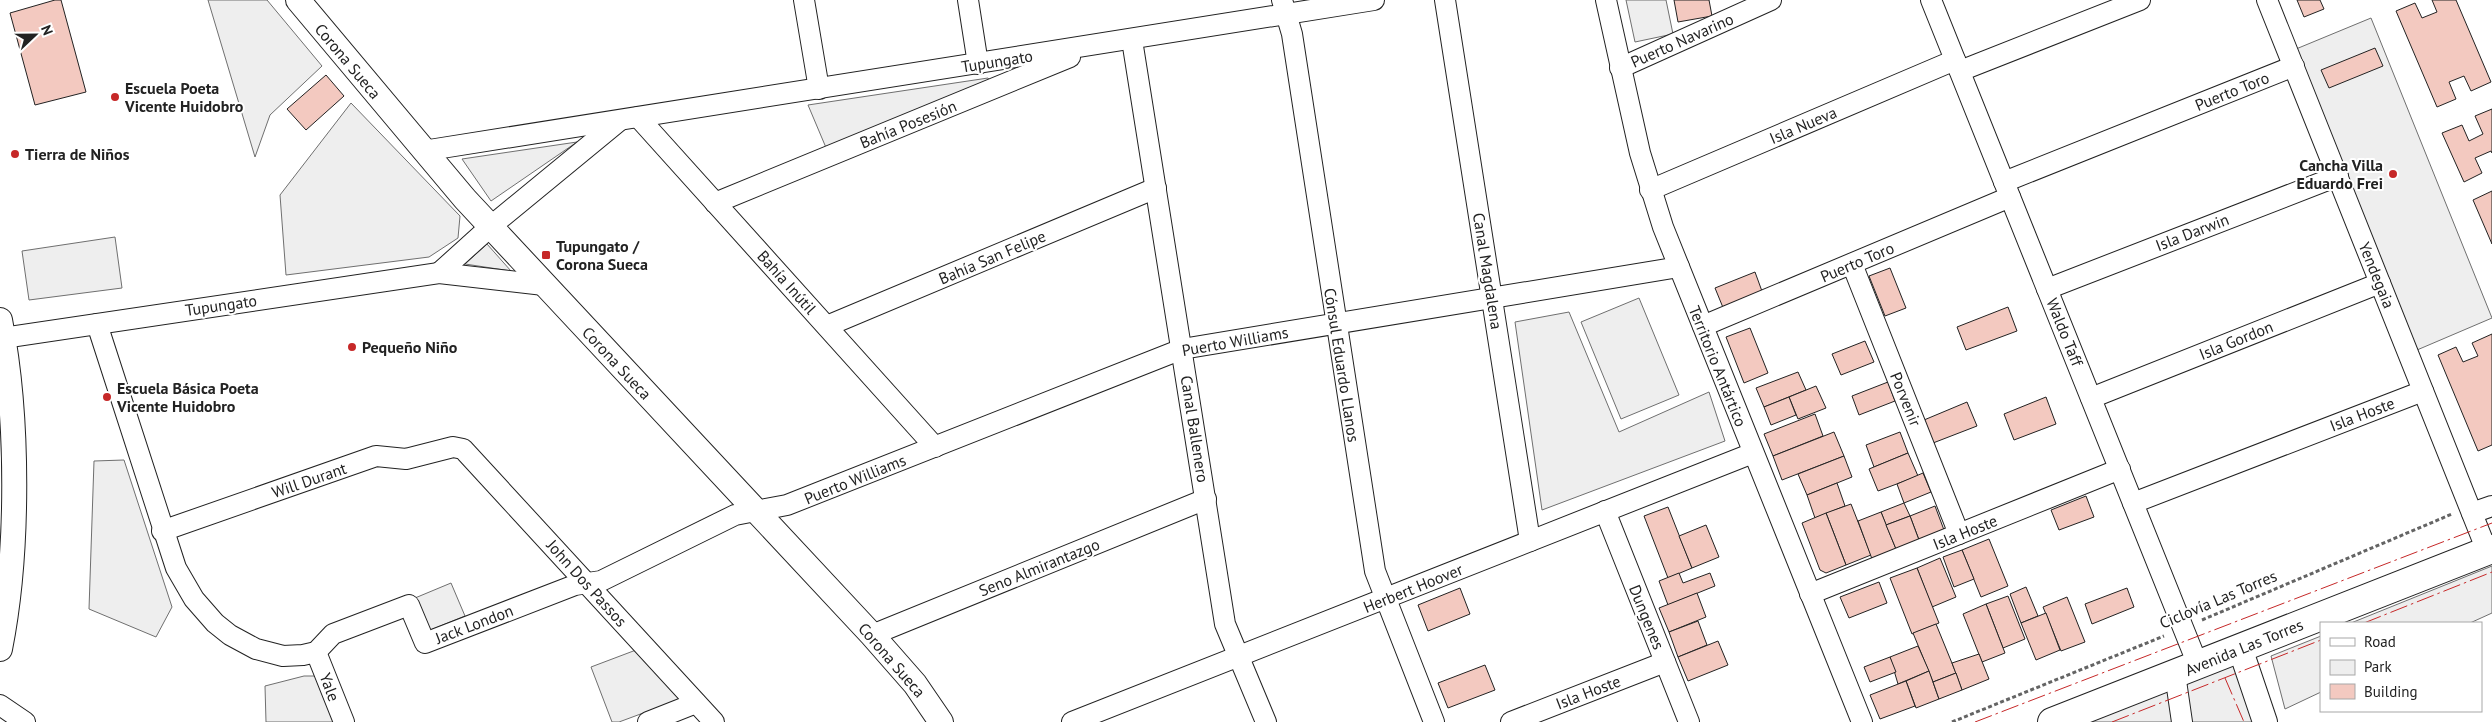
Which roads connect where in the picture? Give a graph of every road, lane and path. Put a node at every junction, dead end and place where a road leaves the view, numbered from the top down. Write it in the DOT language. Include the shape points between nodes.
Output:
graph roads {
  1 [pos="804,0"];
  2 [pos="968,0"];
  3 [pos="1374,0"];
  4 [pos="1445,0"];
  5 [pos="1606,0"];
  6 [pos="1772,0"];
  7 [pos="1931,0"];
  8 [pos="2140,0"];
  9 [pos="2268,0"];
  10 [pos="302,1"];
  11 [pos="2113,5"];
  12 [pos="1284,7"];
  13 [pos="1132,40"];
  14 [pos="1101,45"];
  15 [pos="978,64"];
  16 [pos="1958,66"];
  17 [pos="2294,66"];
  18 [pos="1620,68"];
  19 [pos="818,89"];
  20 [pos="629,118"];
  21 [pos="423,151"];
  22 [pos="2338,176"];
  23 [pos="1156,188"];
  24 [pos="1650,190"];
  25 [pos="2007,190"];
  26 [pos="716,203"];
  27 [pos="490,227"];
  28 [pos="1852,264"];
  29 [pos="1679,267"];
  30 [pos="439,273"];
  31 [pos="2380,283"];
  32 [pos="544,285"];
  33 [pos="2047,289"];
  34 [pos="1492,298"];
  35 [pos="97,324"];
  36 [pos="1335,324"];
  37 [pos="827,326"];
  38 [pos="1703,326"];
  39 [pos="2,329"];
  40 [pos="1182,349"];
  41 [pos="2423,391"];
  42 [pos="2091,398"];
  43 [pos="935,447"];
  44 [pos="458,448"];
  45 [pos="1753,453"];
  46 [pos="2120,469"];
  47 [pos="1206,498"];
  48 [pos="2133,503"];
  49 [pos="2492,506"];
  50 [pos="2471,510"];
  51 [pos="756,512"];
  52 [pos="1605,512"];
  53 [pos="162,531"];
  54 [pos="1959,534"];
  55 [pos="1530,541"];
  56 [pos="2490,550"];
  57 [pos="588,583"];
  58 [pos="1810,594"];
  59 [pos="1384,599"];
  60 [pos="2184,628"];
  61 [pos="872,635"];
  62 [pos="1,640"];
  63 [pos="2240,648"];
  64 [pos="316,652"];
  65 [pos="1240,656"];
  66 [pos="1665,662"];
  67 [pos="2186,670"];
  68 [pos="696,703"];
  69 [pos="0,705"];
  70 [pos="25,722"];
  71 [pos="344,722"];
  72 [pos="648,722"];
  73 [pos="714,722"];
  74 [pos="941,722"];
  75 [pos="1072,722"];
  76 [pos="1266,722"];
  77 [pos="1434,722"];
  78 [pos="1510,722"];
  79 [pos="1689,722"];
  80 [pos="1862,722"];
  81 [pos="1952,722"];
  82 [pos="2052,722"];
  83 [pos="2182,722"];
  84 [pos="2265,722"];
  1 -- 19 [label="street"];
  2 -- 15 [label="street"];
  3 -- 12 [label="street, Tupungato"];
  4 -- 34 [label="street, Canal Magdalena"];
  5 -- 18 [label="street, Territorio Antártico"];
  6 -- 18 [label="street, Puerto Navarino"];
  7 -- 16 [label="street, Waldo Taff"];
  8 -- 11 [label="street, Isla Nueva"];
  9 -- 17 [label="street, Yendegaia"];
  10 -- 21 [label="street, Corona Sueca"];
  11 -- 16 [label="street, Isla Nueva"];
  12 -- 13 [label="street, Tupungato"];
  12 -- 36 [label="street, Cónsul Eduardo Llanos" via="1292,34"];
  13 -- 14 [label="street, Tupungato"];
  13 -- 23 [label="street, Canal Ballenero"];
  14 -- 15 [label="street, Tupungato"];
  14 -- 26 [label="street, Bahía Posesión"];
  15 -- 19 [label="street, Tupungato"];
  16 -- 24 [label="street, Isla Nueva"];
  16 -- 25 [label="street, Waldo Taff"];
  17 -- 22 [label="street, Yendegaia"];
  17 -- 25 [label="street, Puerto Toro"];
  18 -- 24 [label="street, Territorio Antártico"];
  19 -- 20 [label="street, Tupungato"];
  20 -- 21 [label="street, Tupungato"];
  20 -- 26 [label="street, Bahía Inútil"];
  20 -- 27 [label="street"];
  21 -- 27 [label="street, Corona Sueca"];
  22 -- 31 [label="street, Yendegaia"];
  22 -- 33 [label="street, Isla Darwin"];
  23 -- 37 [label="street, Bahía San Felipe"];
  23 -- 40 [label="street, Canal Ballenero"];
  24 -- 29 [label="street, Territorio Antártico"];
  25 -- 28 [label="street, Puerto Toro"];
  25 -- 33 [label="street, Waldo Taff"];
  26 -- 37 [label="street, Bahía Inútil"];
  27 -- 30 [label="street"];
  27 -- 32 [label="street, Corona Sueca"];
  28 -- 38 [label="street, Puerto Toro"];
  28 -- 54 [label="street, Porvenir"];
  29 -- 34 [label="street, Puerto Williams"];
  29 -- 38 [label="street, Territorio Antártico"];
  30 -- 32 [label="street, Tupungato"];
  30 -- 35 [label="street, Tupungato"];
  31 -- 41 [label="street, Yendegaia"];
  31 -- 42 [label="street, Isla Gordon"];
  32 -- 51 [label="street, Corona Sueca"];
  33 -- 42 [label="street, Waldo Taff"];
  34 -- 36 [label="street, Puerto Williams"];
  34 -- 55 [label="street, Canal Magdalena"];
  35 -- 39 [label="street, Tupungato"];
  35 -- 53 [label="street"];
  36 -- 40 [label="street, Puerto Williams"];
  36 -- 59 [label="street, Cónsul Eduardo Llanos" via="1375,570"];
  37 -- 43 [label="street, Bahía Inútil"];
  38 -- 45 [label="street, Territorio Antártico"];
  39 -- 62 [label="street" via="10,389 13,481 11,554"];
  40 -- 43 [label="street, Puerto Williams"];
  40 -- 47 [label="street, Canal Ballenero"];
  41 -- 48 [label="street, Isla Hoste"];
  41 -- 50 [label="street, Yendegaia"];
  42 -- 46 [label="street, Waldo Taff"];
  43 -- 51 [label="street, Puerto Williams" via="787,506"];
  44 -- 53 [label="street, Will Durant" via="406,459 376,456"];
  44 -- 57 [label="street, John Dos Passos" via="467,451"];
  45 -- 52 [label="street, Herbert Hoover"];
  45 -- 58 [label="street, Territorio Antártico"];
  46 -- 48 [label="street, Waldo Taff"];
  46 -- 54 [label="street, Isla Hoste"];
  47 -- 61 [label="street, Seno Almirantazgo"];
  47 -- 65 [label="street, Canal Ballenero" via="1225,624"];
  48 -- 60 [label="street, Waldo Taff"];
  49 -- 50 [label="street"];
  50 -- 56 [label="street, Yendegaia"];
  50 -- 60 [label="path, Ciclovía Las Torres"];
  51 -- 57 [label="street, Jack London" via="734,515 601,581"];
  51 -- 61 [label="street, Corona Sueca"];
  52 -- 55 [label="street, Herbert Hoover"];
  52 -- 66 [label="street, Dungenes"];
  53 -- 64 [label="street" via="183,584 204,612 230,635 271,654"];
  54 -- 58 [label="street, Isla Hoste"];
  55 -- 59 [label="street, Herbert Hoover"];
  56 -- 63 [label="main road, Avenida Las Torres"];
  57 -- 64 [label="street, Jack London" via="575,585 425,643 409,605 333,634"];
  57 -- 68 [label="street, John Dos Passos"];
  58 -- 80 [label="street, Territorio Antártico"];
  59 -- 65 [label="street, Herbert Hoover"];
  59 -- 77 [label="street, Cónsul Eduardo Llanos"];
  60 -- 67 [label="street, Waldo Taff"];
  60 -- 81 [label="path, Ciclovía Las Torres"];
  61 -- 74 [label="street, Corona Sueca" via="915,684"];
  63 -- 67 [label="main road, Avenida Las Torres"];
  63 -- 84 [label="street"];
  64 -- 71 [label="street, Yale"];
  65 -- 75 [label="street, Herbert Hoover"];
  65 -- 76 [label="street, Canal Ballenero"];
  66 -- 78 [label="street, Isla Hoste"];
  66 -- 79 [label="street, Dungenes"];
  67 -- 82 [label="main road, Avenida Las Torres"];
  67 -- 83 [label="street, Waldo Taff"];
  68 -- 72 [label="street"];
  68 -- 73 [label="street, John Dos Passos"];
  69 -- 70 [label="street"];
}
